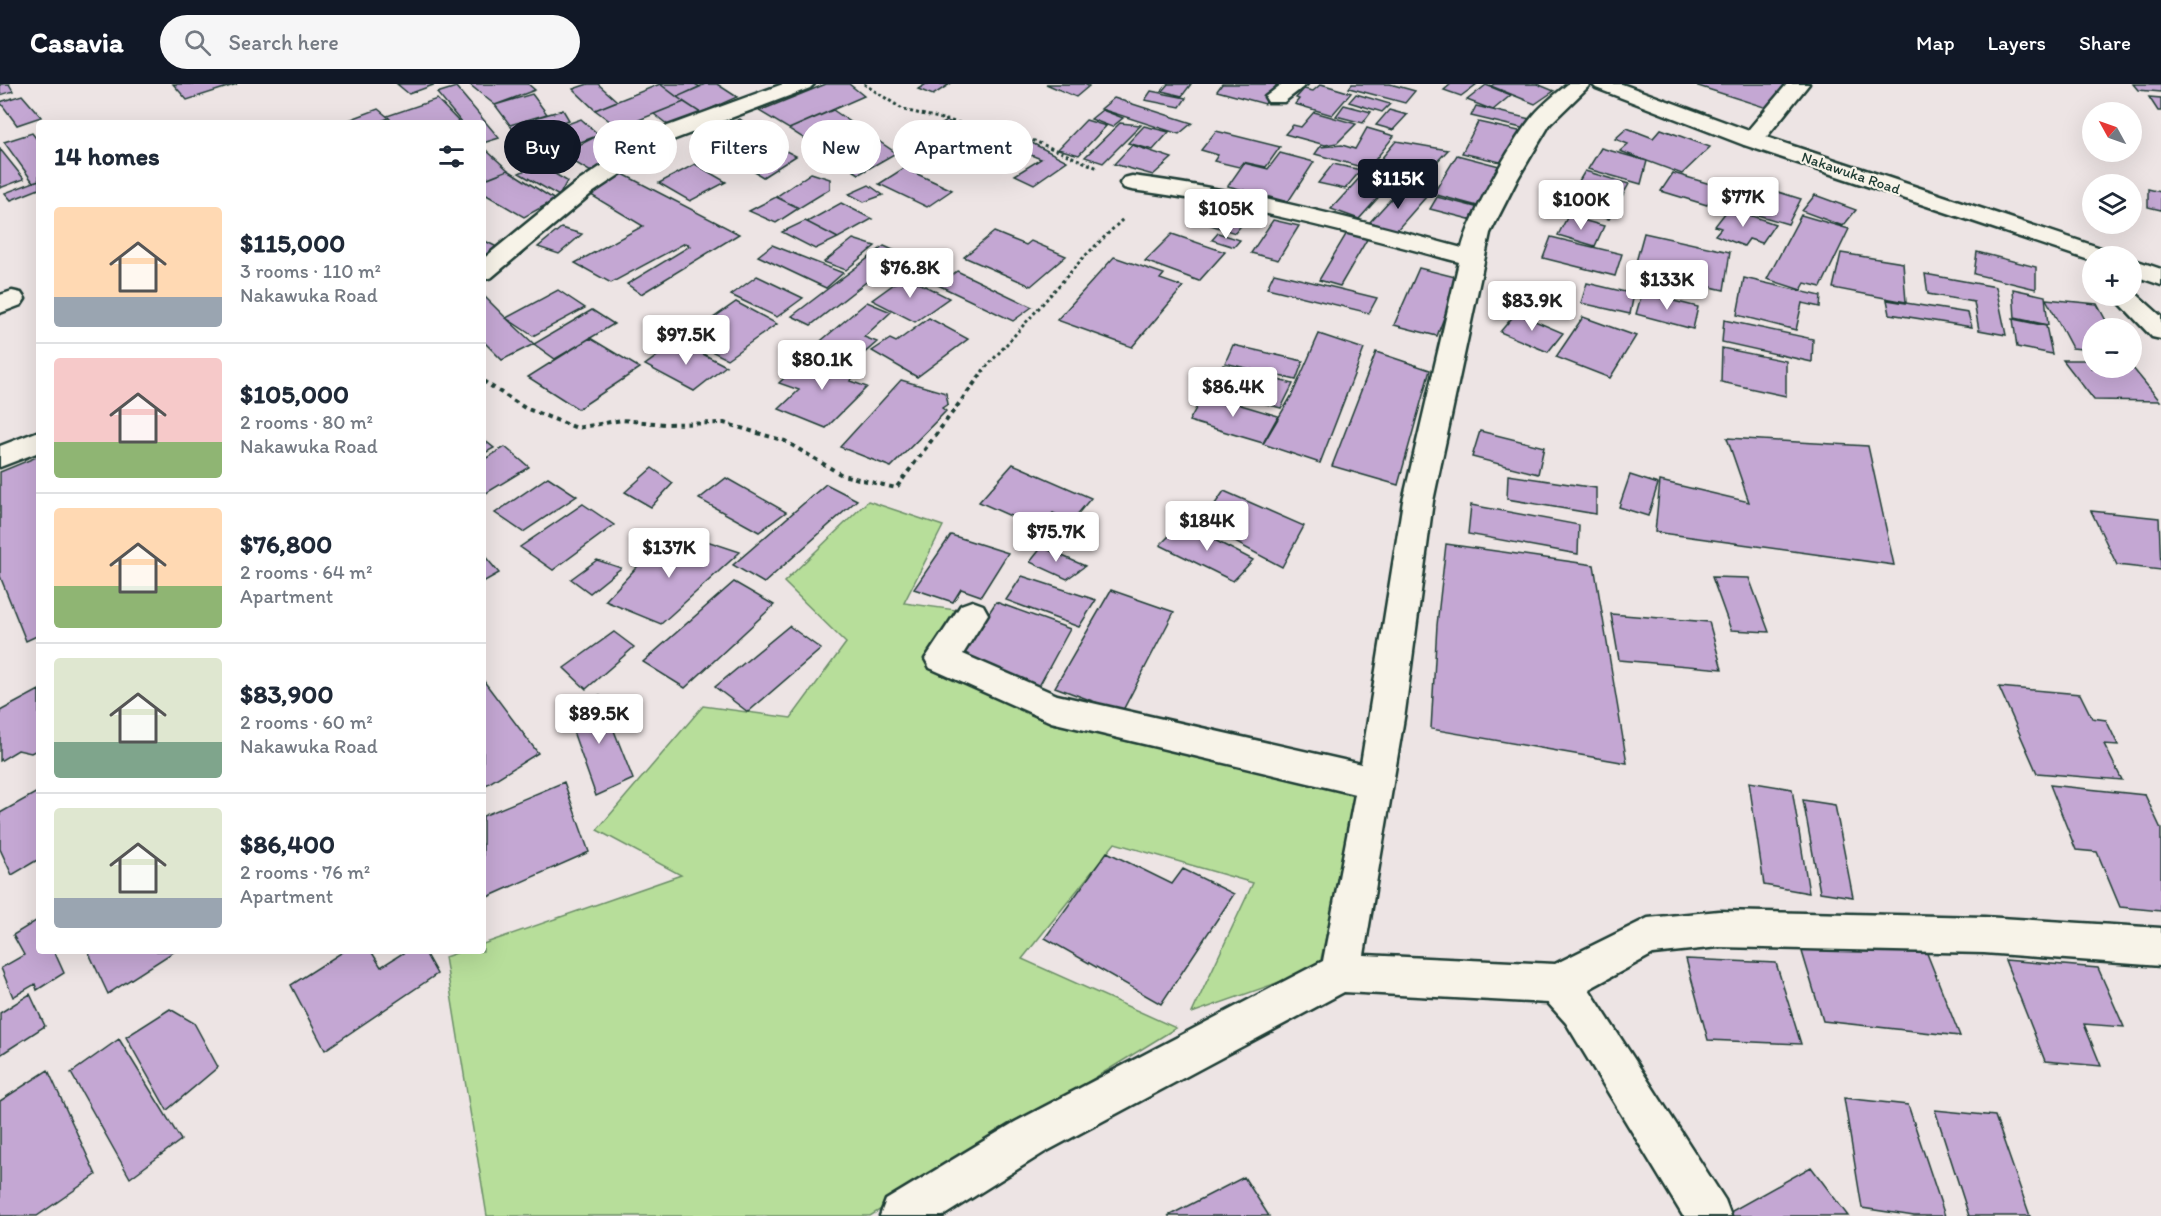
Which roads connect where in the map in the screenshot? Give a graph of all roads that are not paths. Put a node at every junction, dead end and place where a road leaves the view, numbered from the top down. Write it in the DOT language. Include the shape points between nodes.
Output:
graph roads {
  1 [pos="803,84"];
  2 [pos="1296,84"];
  3 [pos="1580,84"];
  4 [pos="1603,84"];
  5 [pos="1798,84"];
  6 [pos="1276,97"];
  7 [pos="1752,140"];
  8 [pos="1132,183"];
  9 [pos="2082,253"];
  10 [pos="1473,258"];
  11 [pos="486,270"];
  12 [pos="2142,270"];
  13 [pos="2161,277"];
  14 [pos="2136,306"];
  15 [pos="2161,332"];
  16 [pos="36,442"];
  17 [pos="0,457"];
  18 [pos="972,614"];
  19 [pos="1375,783"];
  20 [pos="2161,947"];
  21 [pos="1341,973"];
  22 [pos="1558,984"];
  23 [pos="902,1216"];
  24 [pos="1709,1216"];
  1 -- 11 [label="street" via="662,136 584,188"];
  2 -- 6 [label="street"];
  3 -- 10 [label="street" via="1541,120 1478,234"];
  4 -- 7 [label="street, Nakawuka Road"];
  5 -- 7 [label="street"];
  7 -- 9 [label="street, Nakawuka Road"];
  8 -- 10 [label="street" via="1194,189 1257,202"];
  10 -- 19 [label="street" via="1418,501"];
  12 -- 13 [label="street"];
  14 -- 15 [label="street"];
  16 -- 17 [label="street"];
  18 -- 19 [label="street" via="942,659 1050,708"];
  19 -- 21 [label="street"];
  20 -- 22 [label="street" via="1984,935 1719,929 1648,936"];
  21 -- 22 [label="street"];
  21 -- 23 [label="street" via="1030,1137"];
  22 -- 24 [label="street" via="1580,1009"];
}
